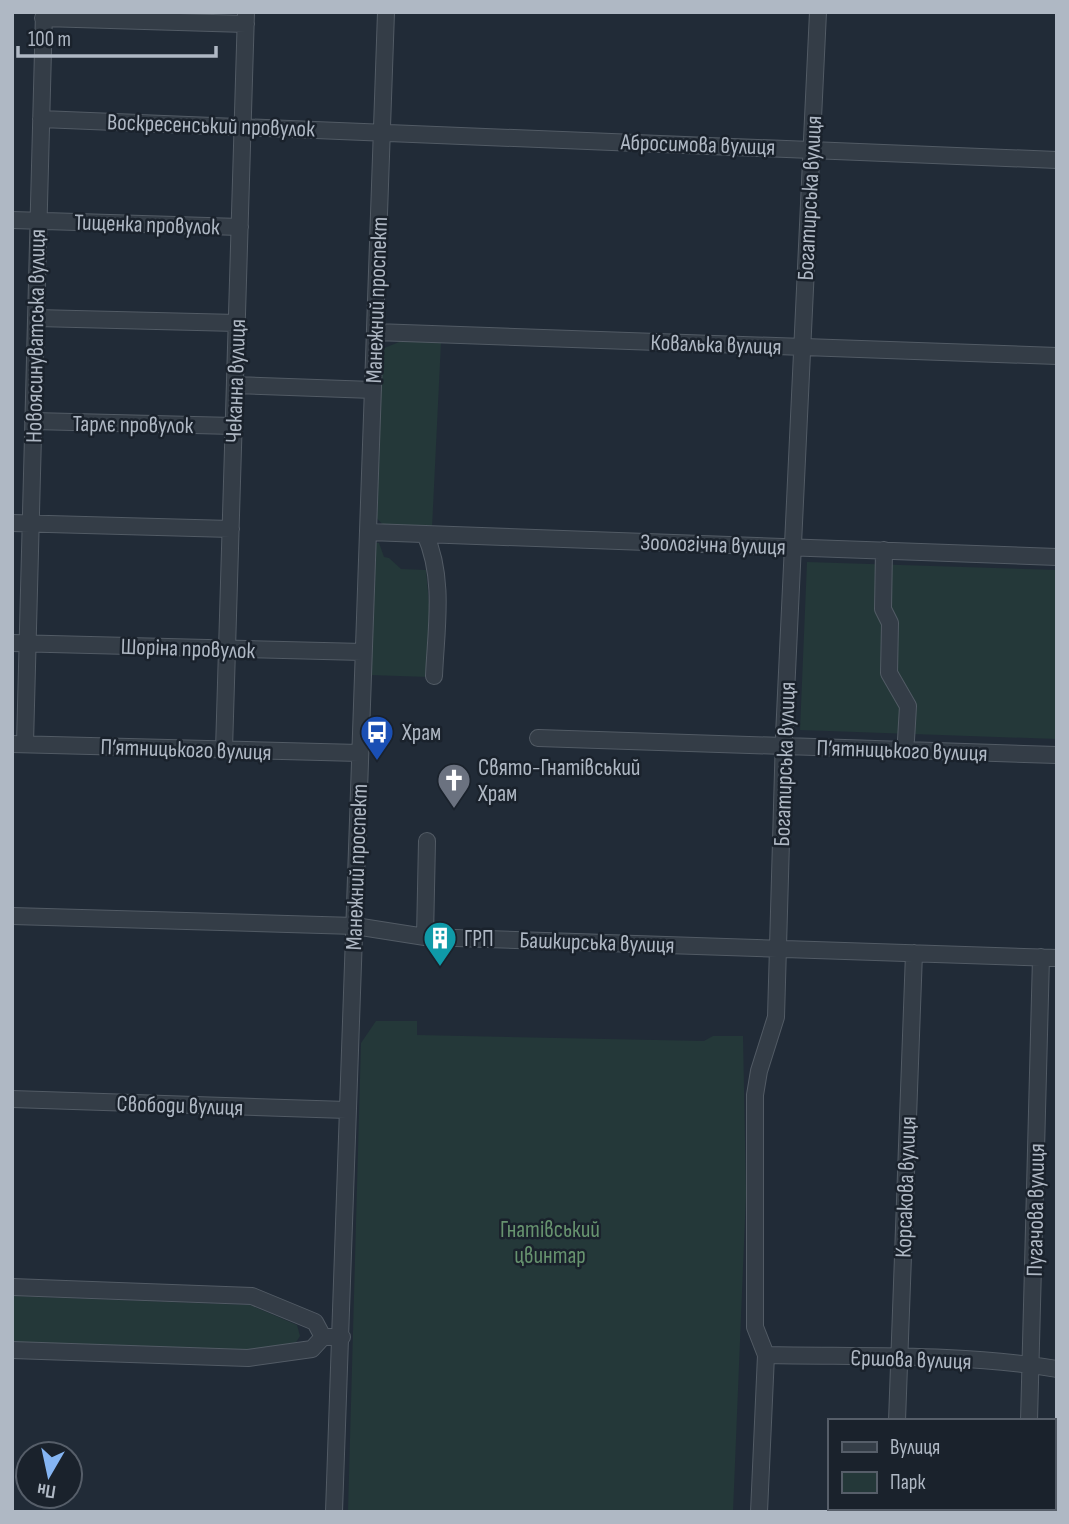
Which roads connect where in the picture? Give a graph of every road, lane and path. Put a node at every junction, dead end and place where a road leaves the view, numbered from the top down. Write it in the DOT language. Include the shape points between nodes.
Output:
graph roads {
  1 [pos="386,12"];
  2 [pos="818,12"];
  3 [pos="43,15"];
  4 [pos="246,18"];
  5 [pos="41,119"];
  6 [pos="243,125"];
  7 [pos="382,131"];
  8 [pos="812,149"];
  9 [pos="1057,160"];
  10 [pos="12,220"];
  11 [pos="38,221"];
  12 [pos="240,227"];
  13 [pos="36,318"];
  14 [pos="237,323"];
  15 [pos="375,332"];
  16 [pos="803,347"];
  17 [pos="1057,356"];
  18 [pos="235,385"];
  19 [pos="373,390"];
  20 [pos="33,421"];
  21 [pos="234,426"];
  22 [pos="12,523"];
  23 [pos="30,524"];
  24 [pos="231,529"];
  25 [pos="369,532"];
  26 [pos="425,534"];
  27 [pos="794,547"];
  28 [pos="884,551"];
  29 [pos="1057,556"];
  30 [pos="20,643"];
  31 [pos="227,649"];
  32 [pos="363,652"];
  33 [pos="434,676"];
  34 [pos="538,738"];
  35 [pos="906,740"];
  36 [pos="18,744"];
  37 [pos="785,746"];
  38 [pos="224,750"];
  39 [pos="359,753"];
  40 [pos="1057,755"];
  41 [pos="427,841"];
  42 [pos="12,916"];
  43 [pos="355,926"];
  44 [pos="425,937"];
  45 [pos="776,948"];
  46 [pos="914,953"];
  47 [pos="1049,958"];
  48 [pos="12,1099"];
  49 [pos="347,1110"];
  50 [pos="12,1287"];
  51 [pos="323,1337"];
  52 [pos="342,1337"];
  53 [pos="12,1350"];
  54 [pos="766,1355"];
  55 [pos="899,1358"];
  56 [pos="1032,1365"];
  57 [pos="1057,1369"];
  58 [pos="897,1419"];
  59 [pos="1029,1419"];
  60 [pos="334,1512"];
  61 [pos="758,1512"];
  1 -- 7 [label="street, Манежний проспект"];
  2 -- 8 [label="street, Богатирська вулиця"];
  3 -- 4 [label="street"];
  3 -- 5 [label="street, Новоясинуватська вулиця"];
  4 -- 6 [label="street, Чеканна вулиця"];
  5 -- 6 [label="street, Воскресенський провулок"];
  5 -- 11 [label="street, Новоясинуватська вулиця"];
  6 -- 7 [label="street, Воскресенський провулок"];
  6 -- 12 [label="street, Чеканна вулиця"];
  7 -- 8 [label="street, Абросимова вулиця"];
  7 -- 15 [label="street, Манежний проспект"];
  8 -- 9 [label="street, Абросимова вулиця"];
  8 -- 16 [label="street, Богатирська вулиця"];
  10 -- 11 [label="street, Тищенка провулок"];
  11 -- 12 [label="street, Тищенка провулок"];
  11 -- 13 [label="street, Новоясинуватська вулиця"];
  12 -- 14 [label="street, Чеканна вулиця"];
  13 -- 14 [label="street"];
  13 -- 20 [label="street, Новоясинуватська вулиця"];
  14 -- 18 [label="street, Чеканна вулиця"];
  15 -- 16 [label="street, Ковалька вулиця"];
  15 -- 19 [label="street, Манежний проспект"];
  16 -- 17 [label="street, Ковалька вулиця"];
  16 -- 27 [label="street, Богатирська вулиця"];
  18 -- 19 [label="street"];
  18 -- 21 [label="street, Чеканна вулиця"];
  19 -- 25 [label="street, Манежний проспект"];
  20 -- 21 [label="street, Тарлє провулок"];
  20 -- 23 [label="street, Новоясинуватська вулиця"];
  21 -- 24 [label="street, Чеканна вулиця"];
  22 -- 23 [label="street"];
  23 -- 24 [label="street"];
  23 -- 30 [label="street, Новоясинуватська вулиця"];
  24 -- 31 [label="street, Чеканна вулиця"];
  25 -- 26 [label="street, Зоологічна вулиця"];
  25 -- 32 [label="street, Манежний проспект"];
  26 -- 27 [label="street, Зоологічна вулиця"];
  26 -- 33 [label="street" via="437,573"];
  27 -- 28 [label="street, Зоологічна вулиця"];
  27 -- 37 [label="street, Богатирська вулиця"];
  28 -- 29 [label="street, Зоологічна вулиця"];
  28 -- 35 [label="street" via="889,673 908,706"];
  30 -- 31 [label="street, Шоріна провулок"];
  30 -- 36 [label="street, Новоясинуватська вулиця"];
  31 -- 32 [label="street, Шоріна провулок"];
  31 -- 38 [label="street, Чеканна вулиця"];
  32 -- 39 [label="street, Манежний проспект"];
  34 -- 37 [label="street, П’ятницького вулиця"];
  36 -- 38 [label="street, П’ятницького вулиця"];
  37 -- 40 [label="street, П’ятницького вулиця"];
  37 -- 45 [label="street, Богатирська вулиця"];
  38 -- 39 [label="street, П’ятницького вулиця"];
  39 -- 43 [label="street, Манежний проспект"];
  41 -- 44 [label="street"];
  42 -- 43 [label="street, Башкирська вулиця"];
  43 -- 44 [label="street, Башкирська вулиця"];
  43 -- 49 [label="street, Манежний проспект"];
  44 -- 45 [label="street, Башкирська вулиця"];
  45 -- 46 [label="street, Башкирська вулиця"];
  45 -- 54 [label="street, Богатирська вулиця" via="776,1017 755,1095 755,1327"];
  46 -- 47 [label="street, Башкирська вулиця"];
  46 -- 55 [label="street, Корсакова вулиця"];
  47 -- 56 [label="street, Пугачова вулиця"];
  48 -- 49 [label="street, Свободи вулиця"];
  49 -- 52 [label="street, Манежний проспект"];
  50 -- 51 [label="street" via="252,1296 315,1322"];
  51 -- 52 [label="street"];
  51 -- 53 [label="street" via="312,1349 248,1358"];
  52 -- 60 [label="street, Манежний проспект"];
  54 -- 55 [label="street, Єршова вулиця"];
  54 -- 61 [label="street, Богатирська вулиця"];
  55 -- 56 [label="street, Єршова вулиця"];
  55 -- 58 [label="street, Корсакова вулиця"];
  56 -- 57 [label="street, Єршова вулиця"];
  56 -- 59 [label="street, Пугачова вулиця"];
}
